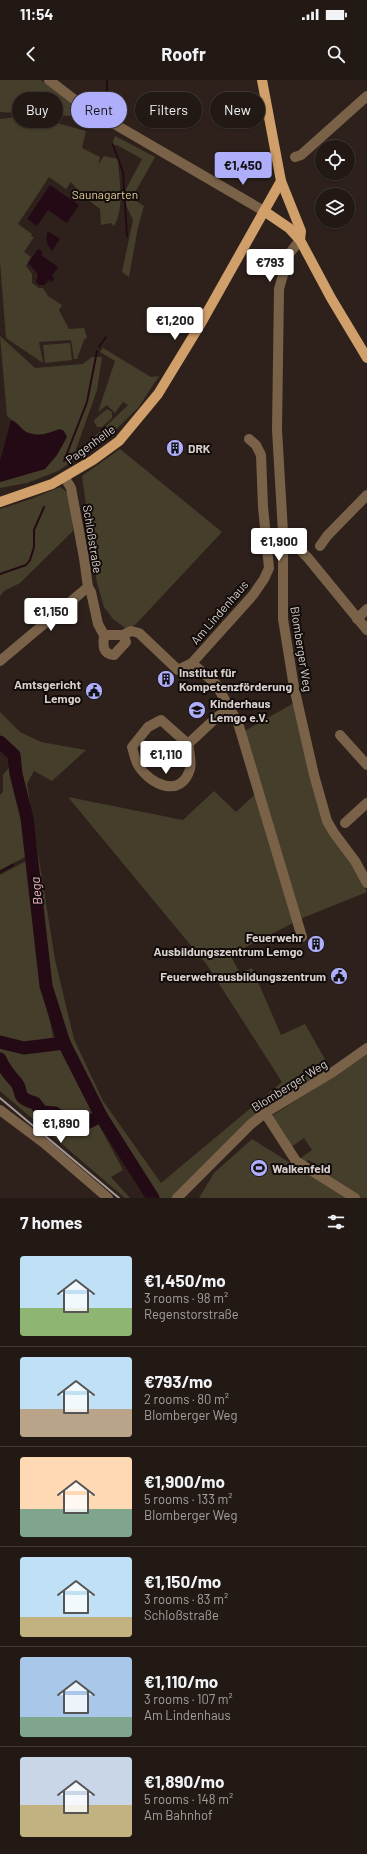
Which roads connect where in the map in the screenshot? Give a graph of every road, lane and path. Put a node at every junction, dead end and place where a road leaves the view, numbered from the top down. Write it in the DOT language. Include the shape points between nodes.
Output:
graph roads {
  1 [pos="49,80"];
  2 [pos="262,80"];
  3 [pos="367,96"];
  4 [pos="295,157"];
  5 [pos="281,181"];
  6 [pos="264,211"];
  7 [pos="300,240"];
  8 [pos="367,358"];
  9 [pos="250,439"];
  10 [pos="65,478"];
  11 [pos="367,495"];
  12 [pos="0,502"];
  13 [pos="283,532"];
  14 [pos="320,546"];
  15 [pos="88,587"];
  16 [pos="367,609"];
  17 [pos="357,619"];
  18 [pos="367,630"];
  19 [pos="104,635"];
  20 [pos="122,635"];
  21 [pos="0,662"];
  22 [pos="192,663"];
  23 [pos="230,708"];
  24 [pos="340,735"];
  25 [pos="188,744"];
  26 [pos="367,765"];
  27 [pos="367,803"];
  28 [pos="346,823"];
  29 [pos="367,883"];
  30 [pos="302,937"];
  31 [pos="367,1048"];
  32 [pos="0,1110"];
  33 [pos="265,1113"];
  34 [pos="108,1198"];
  35 [pos="177,1198"];
  36 [pos="355,1198"];
  1 -- 6 [label="street" via="80,104"];
  2 -- 5 [label="main road"];
  3 -- 4 [label="street" via="301,156"];
  5 -- 6 [label="main road, Pagenhelle"];
  5 -- 7 [label="main road" via="300,231"];
  6 -- 7 [label="main road" via="289,228"];
  6 -- 10 [label="main road, Pagenhelle" via="158,394 119,441"];
  7 -- 8 [label="main road"];
  7 -- 13 [label="street, Blomberger Weg" via="289,254 279,289 278,430"];
  9 -- 22 [label="street, Am Lindenhaus" via="261,455 269,568 253,595"];
  10 -- 12 [label="main road, Pagenhelle"];
  10 -- 15 [label="street, Schloßstraße" via="72,488"];
  11 -- 14 [label="street"];
  13 -- 17 [label="street" via="308,558"];
  13 -- 29 [label="street, Blomberger Weg" via="283,618 294,687 304,729 327,822 355,861"];
  15 -- 19 [label="street" via="98,624"];
  15 -- 21 [label="street, Schloßstraße"];
  16 -- 17 [label="street"];
  17 -- 18 [label="street"];
  19 -- 20 [label="street, Am Lindenhaus"];
  19 -- 20 [label="street" via="102,646 108,655 114,655 126,642"];
  20 -- 22 [label="street, Am Lindenhaus" via="131,631 139,633 178,670"];
  22 -- 23 [label="street, Am Lindenhaus" via="216,684"];
  23 -- 25 [label="street"];
  23 -- 30 [label="street, Am Lindenhaus" via="238,724"];
  24 -- 26 [label="street"];
  25 -- 25 [label="street" via="191,768 184,782 176,787 156,784 138,766 132,747 148,726 161,720"];
  27 -- 28 [label="street"];
  31 -- 33 [label="street, Blomberger Weg" via="334,1072"];
  32 -- 34 [label="street" via="44,1143"];
  33 -- 35 [label="street, Blomberger Weg"];
  33 -- 36 [label="street" via="296,1162"];
}
